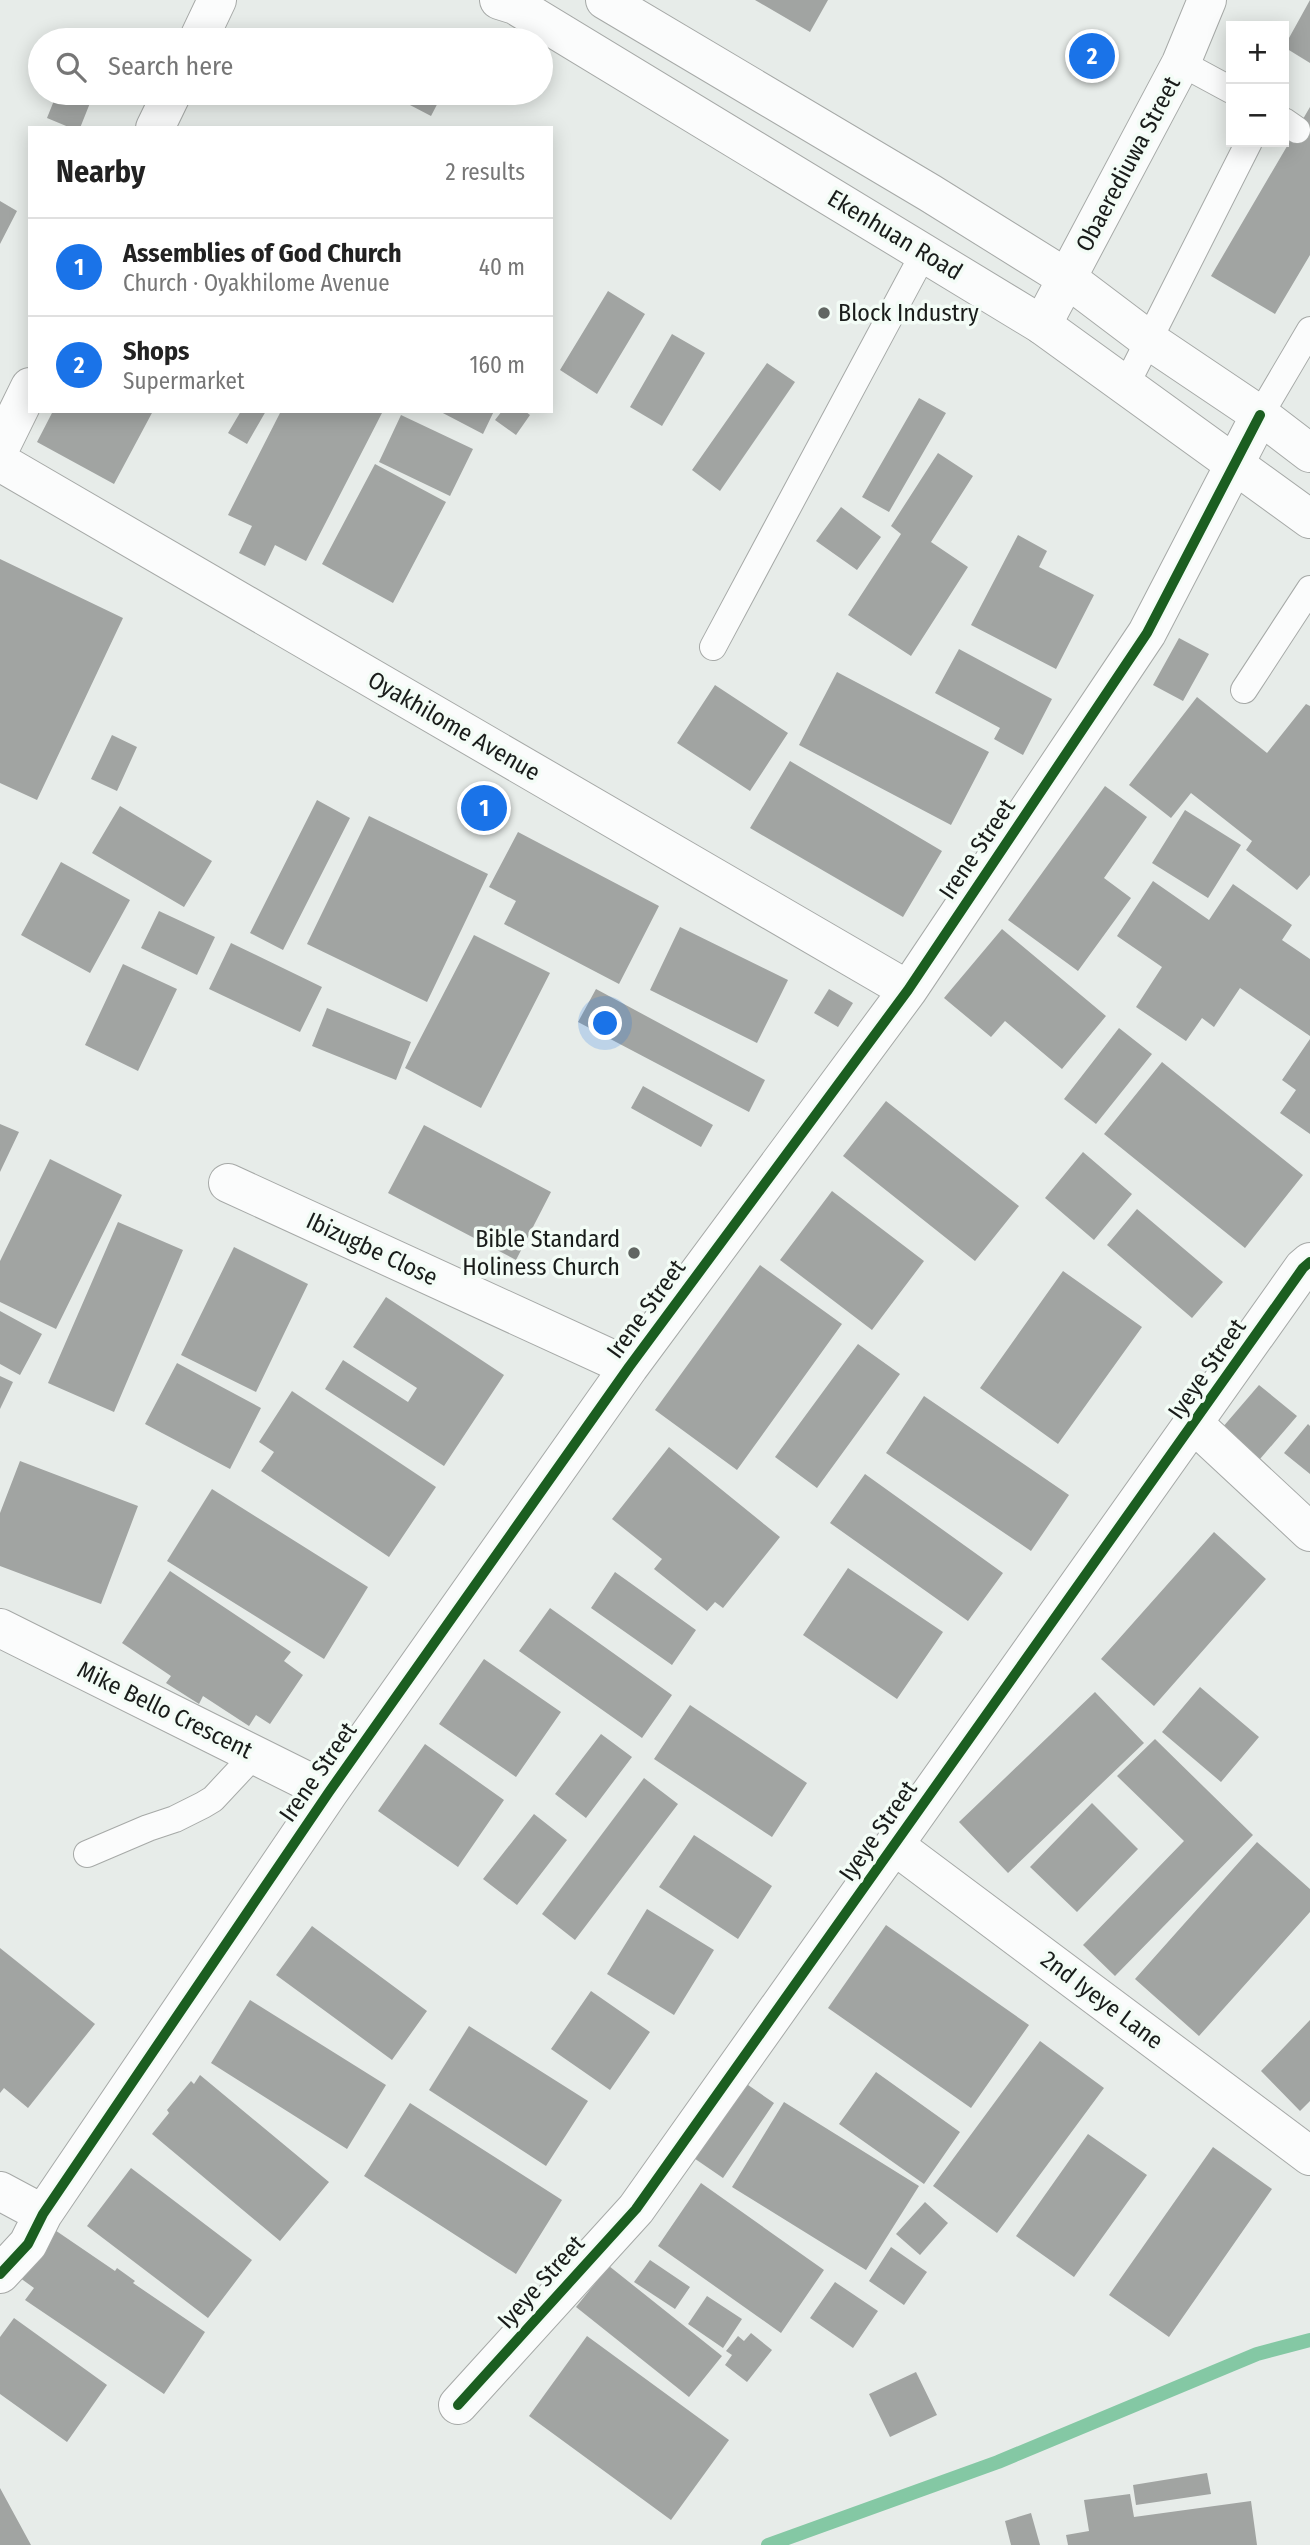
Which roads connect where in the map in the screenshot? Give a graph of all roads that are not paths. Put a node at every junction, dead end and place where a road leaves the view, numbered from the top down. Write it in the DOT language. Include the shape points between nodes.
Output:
graph roads {
  1 [pos="217,0"];
  2 [pos="499,0"];
  3 [pos="605,0"];
  4 [pos="1207,0"];
  5 [pos="204,28"];
  6 [pos="553,28"];
  7 [pos="553,28"];
  8 [pos="1181,62"];
  9 [pos="1226,87"];
  10 [pos="166,105"];
  11 [pos="156,126"];
  12 [pos="1247,147"];
  13 [pos="924,253"];
  14 [pos="1068,279"];
  15 [pos="1042,325"];
  16 [pos="1310,330"];
  17 [pos="1150,341"];
  18 [pos="1125,387"];
  19 [pos="28,391"];
  20 [pos="1260,415"];
  21 [pos="0,448"];
  22 [pos="1310,453"];
  23 [pos="0,462"];
  24 [pos="1234,464"];
  25 [pos="1310,519"];
  26 [pos="1310,589"];
  27 [pos="713,647"];
  28 [pos="1244,690"];
  29 [pos="908,990"];
  30 [pos="228,1183"];
  31 [pos="1310,1262"];
  32 [pos="629,1367"];
  33 [pos="1194,1424"];
  34 [pos="1310,1532"];
  35 [pos="0,1629"];
  36 [pos="254,1755"];
  37 [pos="330,1792"];
  38 [pos="894,1845"];
  39 [pos="87,1854"];
  40 [pos="1310,2155"];
  41 [pos="0,2190"];
  42 [pos="43,2214"];
  43 [pos="0,2274"];
  44 [pos="458,2405"];
  1 -- 5 [label="street"];
  2 -- 6 [label="street, Ekenhuan Road"];
  3 -- 14 [label="street"];
  4 -- 8 [label="street, Obaerediuwa Street"];
  7 -- 13 [label="street, Ekenhuan Road"];
  8 -- 9 [label="lane"];
  8 -- 14 [label="street, Obaerediuwa Street"];
  10 -- 11 [label="street"];
  12 -- 17 [label="lane"];
  13 -- 15 [label="street, Ekenhuan Road"];
  13 -- 27 [label="lane"];
  14 -- 15 [label="street, Obaerediuwa Street"];
  14 -- 17 [label="street"];
  15 -- 18 [label="street, Ekenhuan Road"];
  16 -- 20 [label="lane"];
  17 -- 18 [label="lane"];
  17 -- 20 [label="street"];
  18 -- 24 [label="street, Ekenhuan Road"];
  19 -- 21 [label="street"];
  20 -- 22 [label="street"];
  20 -- 24 [label="street, Irene Street"];
  23 -- 29 [label="street, Oyakhilome Avenue"];
  24 -- 25 [label="street, Ekenhuan Road"];
  24 -- 29 [label="street, Irene Street" via="1147,632"];
  26 -- 28 [label="lane"];
  29 -- 32 [label="street, Irene Street"];
  30 -- 32 [label="street, Ibizugbe Close"];
  31 -- 33 [label="street, Iyeye Street"];
  32 -- 37 [label="street, Irene Street"];
  33 -- 34 [label="street"];
  33 -- 38 [label="street, Iyeye Street"];
  35 -- 36 [label="street, Mike Bello Crescent"];
  36 -- 37 [label="street, Mike Bello Crescent"];
  36 -- 39 [label="lane" via="213,1799"];
  37 -- 42 [label="street, Irene Street"];
  38 -- 40 [label="street, 2nd Iyeye Lane"];
  38 -- 44 [label="street, Iyeye Street" via="636,2208"];
  41 -- 42 [label="street"];
  42 -- 43 [label="street, Irene Street" via="28,2245"];
}
